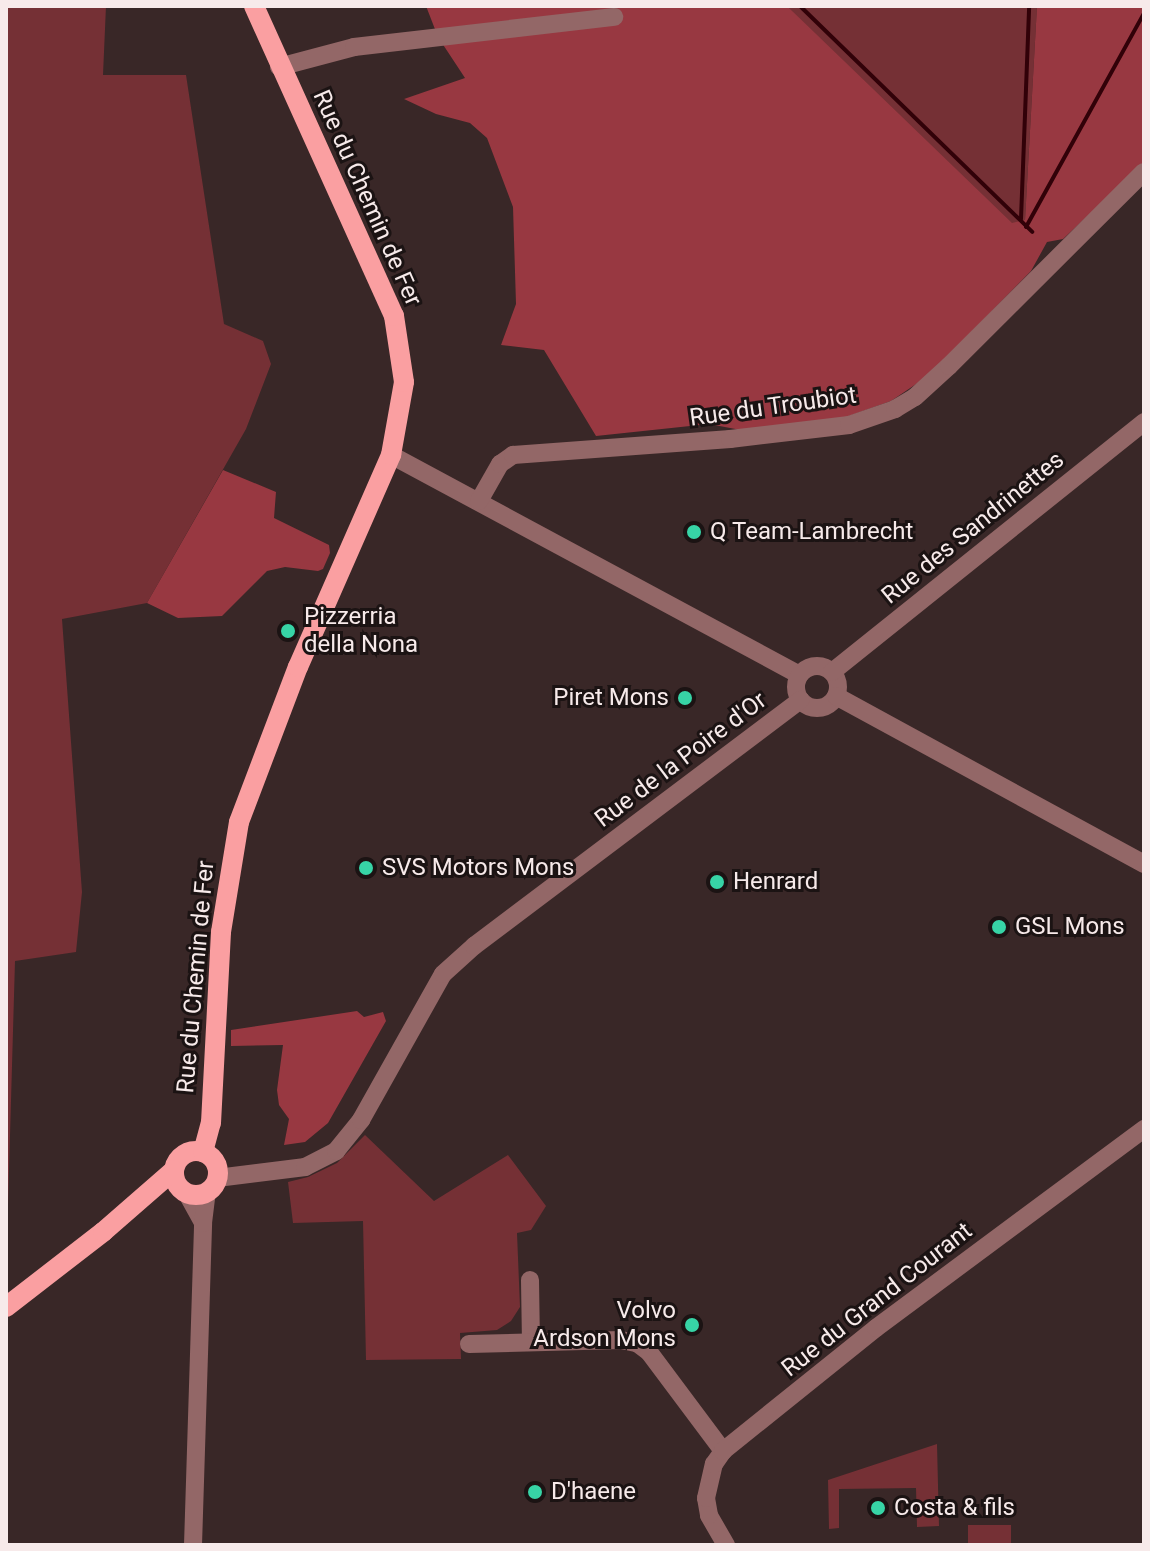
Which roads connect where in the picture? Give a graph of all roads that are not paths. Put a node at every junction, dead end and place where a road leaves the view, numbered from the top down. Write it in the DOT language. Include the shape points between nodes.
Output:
graph roads {
  1 [pos="254,6"];
  2 [pos="614,17"];
  3 [pos="279,67"];
  4 [pos="1144,172"];
  5 [pos="1144,422"];
  6 [pos="391,455"];
  7 [pos="479,501"];
  8 [pos="832,672"];
  9 [pos="799,675"];
  10 [pos="836,696"];
  11 [pos="801,700"];
  12 [pos="1144,864"];
  13 [pos="1144,1129"];
  14 [pos="203,1152"];
  15 [pos="214,1179"];
  16 [pos="179,1182"];
  17 [pos="203,1223"];
  18 [pos="530,1280"];
  19 [pos="6,1307"];
  20 [pos="531,1342"];
  21 [pos="469,1344"];
  22 [pos="723,1451"];
  23 [pos="193,1545"];
  24 [pos="726,1545"];
  1 -- 3 [label="main road, Rue du Chemin de Fer"];
  2 -- 3 [label="street" via="354,47"];
  3 -- 6 [label="main road, Rue du Chemin de Fer" via="396,324 404,382"];
  4 -- 7 [label="street, Rue du Troubiot" via="949,366 895,409 849,425 730,439 521,453 500,464"];
  5 -- 8 [label="street, Rue des Sandrinettes"];
  6 -- 7 [label="street, Rue de la Poire d'Or"];
  6 -- 14 [label="main road, Rue du Chemin de Fer" via="298,667 239,822 221,932 211,1123"];
  7 -- 9 [label="street, Rue de la Poire d'Or"];
  8 -- 9 [label="street" via="815,666"];
  8 -- 10 [label="street" via="838,683"];
  9 -- 11 [label="street" via="796,688"];
  10 -- 11 [label="street" via="820,708"];
  10 -- 12 [label="street"];
  11 -- 15 [label="street, Rue de la Poire d'Or" via="443,974 344,1144 305,1167"];
  13 -- 22 [label="street, Rue du Grand Courant" via="876,1328"];
  14 -- 15 [label="main road"];
  14 -- 16 [label="main road" via="185,1153"];
  15 -- 16 [label="main road"];
  15 -- 17 [label="street"];
  16 -- 17 [label="street"];
  16 -- 19 [label="main road" via="155,1188"];
  17 -- 23 [label="street"];
  18 -- 20 [label="street"];
  20 -- 21 [label="street"];
  20 -- 22 [label="street" via="637,1343"];
  22 -- 24 [label="street, Rue du Grand Courant" via="714,1464 706,1498"];
}
